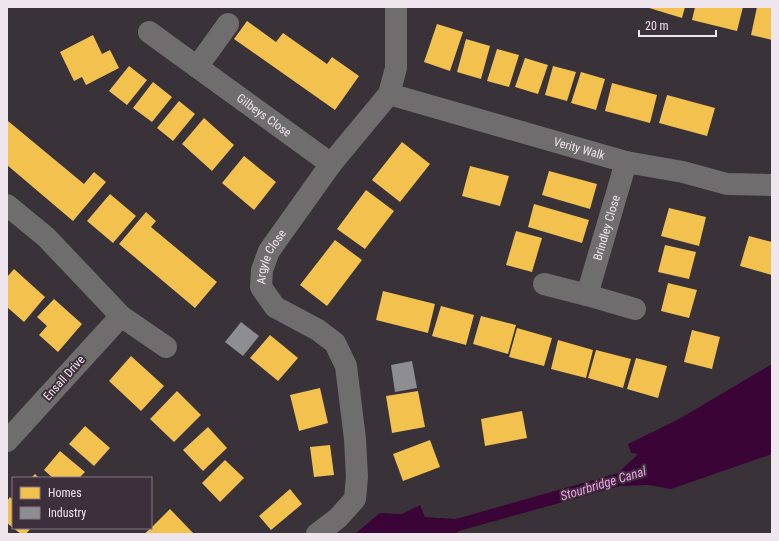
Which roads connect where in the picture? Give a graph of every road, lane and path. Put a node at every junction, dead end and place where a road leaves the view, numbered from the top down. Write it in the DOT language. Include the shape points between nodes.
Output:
graph roads {
  1 [pos="396,7"];
  2 [pos="228,24"];
  3 [pos="148,32"];
  4 [pos="197,67"];
  5 [pos="389,94"];
  6 [pos="626,162"];
  7 [pos="331,164"];
  8 [pos="772,185"];
  9 [pos="7,205"];
  10 [pos="544,284"];
  11 [pos="587,294"];
  12 [pos="635,310"];
  13 [pos="121,316"];
  14 [pos="166,347"];
  15 [pos="7,441"];
  16 [pos="317,534"];
  1 -- 5 [label="street, Argyle Close" via="396,68"];
  2 -- 4 [label="street"];
  3 -- 4 [label="street, Gilbeys Close"];
  4 -- 7 [label="street, Gilbeys Close"];
  5 -- 6 [label="street, Verity Walk"];
  5 -- 7 [label="street, Argyle Close"];
  6 -- 8 [label="street, Verity Walk" via="683,172 727,184"];
  6 -- 11 [label="street, Brindley Close"];
  7 -- 16 [label="street, Argyle Close" via="270,251 262,270 261,287 275,307 318,330 335,343 346,366 355,439 355,499 338,518"];
  9 -- 13 [label="street" via="46,237"];
  10 -- 11 [label="street"];
  11 -- 12 [label="street"];
  13 -- 14 [label="street"];
  13 -- 15 [label="street, Ensall Drive"];
}
